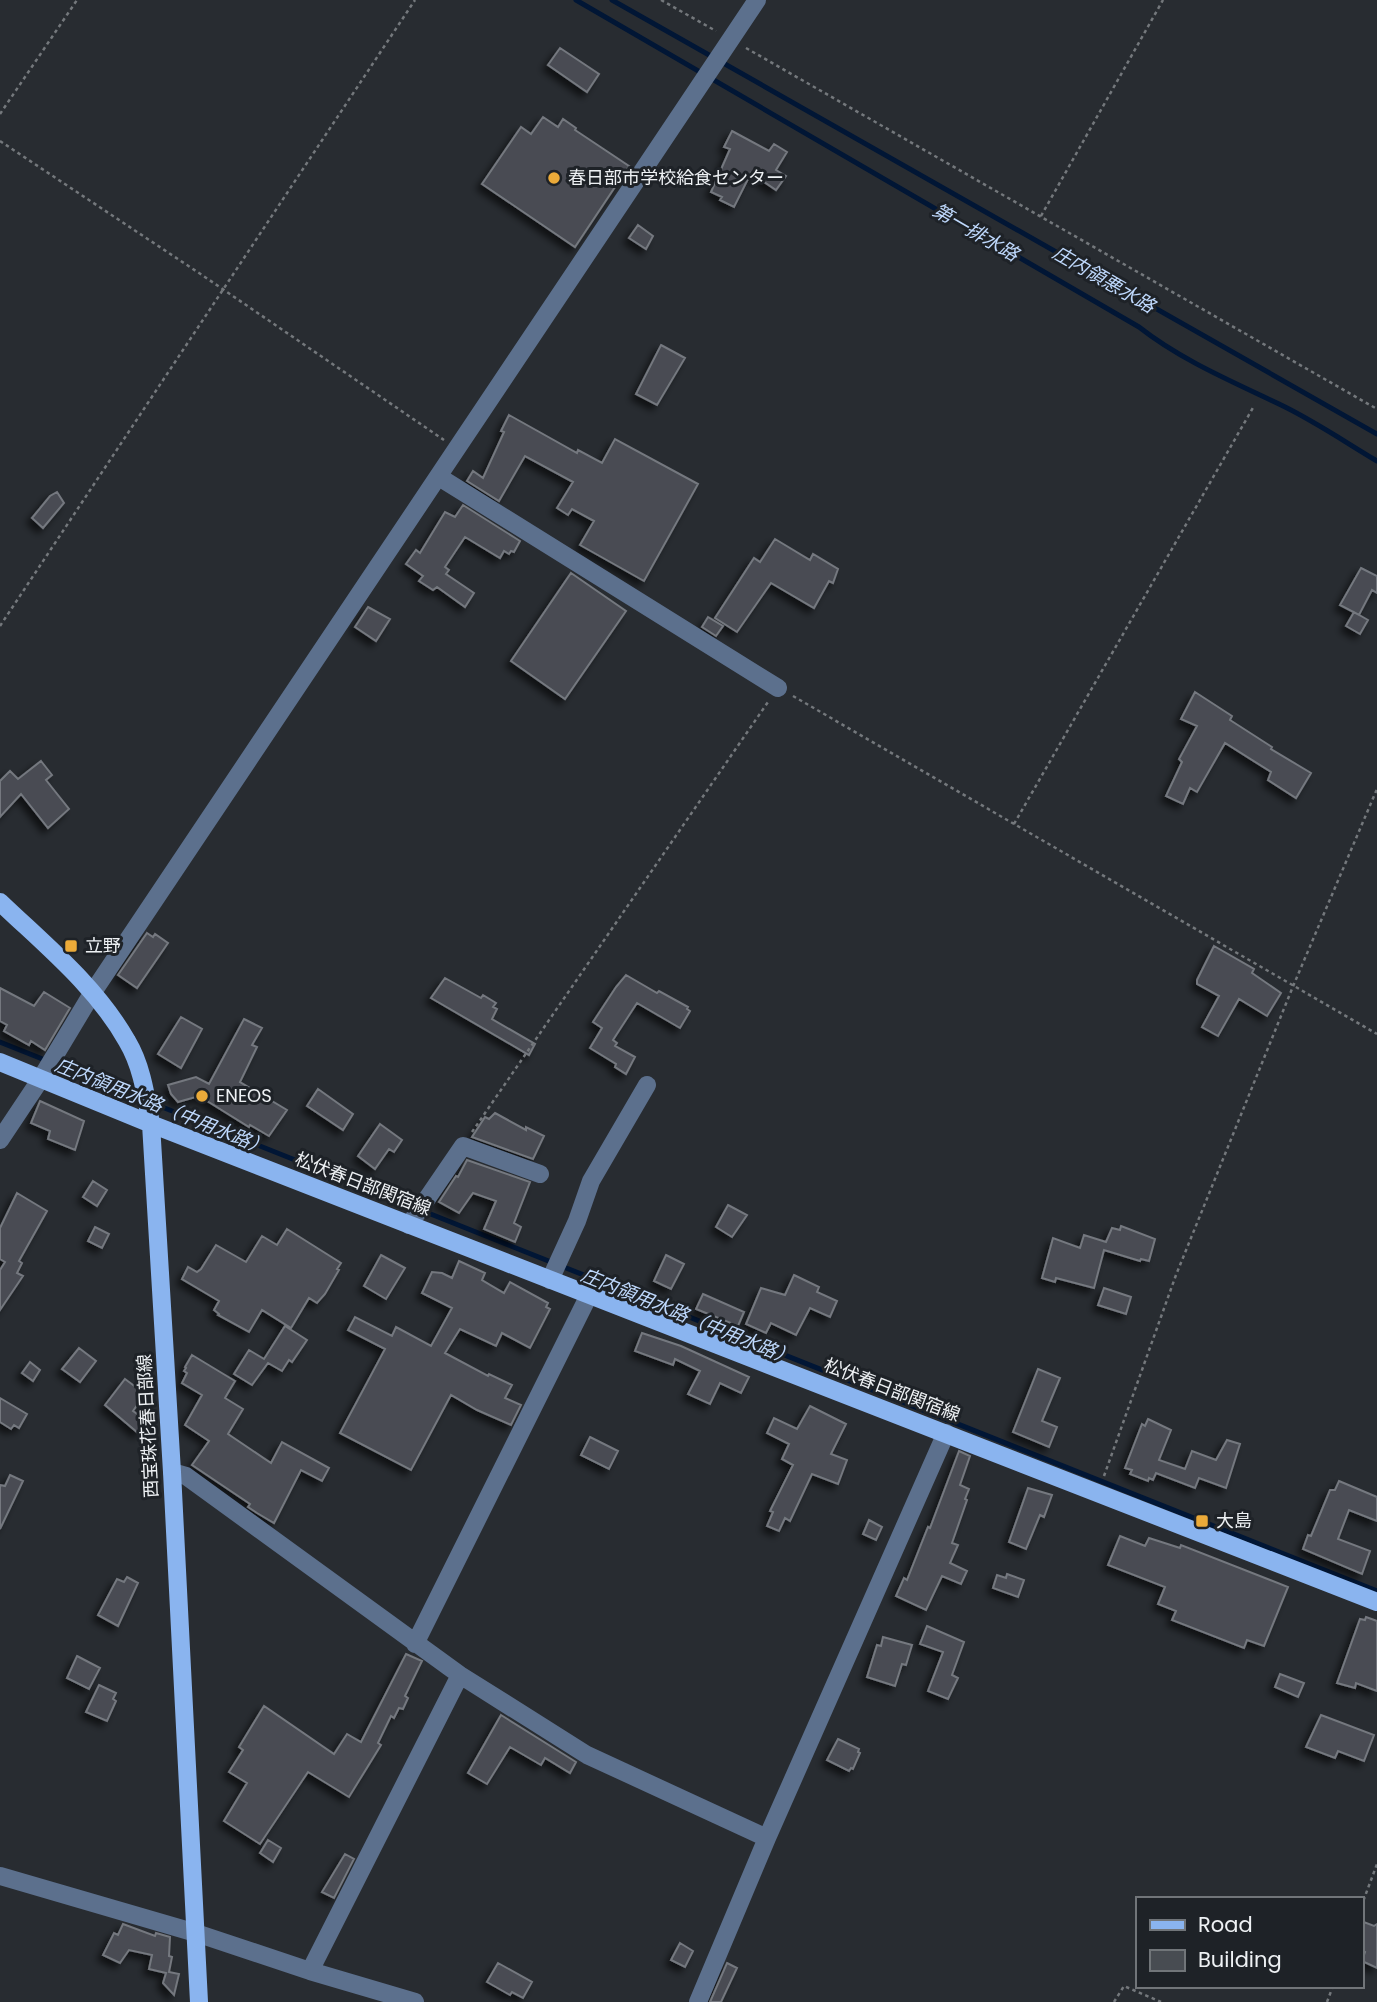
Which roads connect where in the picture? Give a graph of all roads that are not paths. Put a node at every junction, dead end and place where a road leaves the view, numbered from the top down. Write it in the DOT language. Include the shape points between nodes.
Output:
graph roads {
  1 [pos="757,0"];
  2 [pos="439,477"];
  3 [pos="778,688"];
  4 [pos="0,902"];
  5 [pos="93,992"];
  6 [pos="0,1062"];
  7 [pos="40,1080"];
  8 [pos="647,1085"];
  9 [pos="151,1124"];
  10 [pos="0,1140"];
  11 [pos="540,1174"];
  12 [pos="410,1225"];
  13 [pos="550,1280"];
  14 [pos="589,1295"];
  15 [pos="946,1433"];
  16 [pos="172,1472"];
  17 [pos="1377,1602"];
  18 [pos="415,1644"];
  19 [pos="460,1675"];
  20 [pos="767,1838"];
  21 [pos="0,1876"];
  22 [pos="195,1933"];
  23 [pos="310,1971"];
  24 [pos="198,2002"];
  25 [pos="415,2002"];
  26 [pos="698,2002"];
  1 -- 2 [label="street"];
  2 -- 3 [label="street"];
  2 -- 5 [label="street"];
  4 -- 5 [label="main road, 西宝珠花春日部線"];
  5 -- 7 [label="street"];
  5 -- 9 [label="main road, 西宝珠花春日部線" via="128,1042 144,1085"];
  6 -- 7 [label="main road, 松伏春日部関宿線"];
  7 -- 9 [label="main road, 松伏春日部関宿線"];
  7 -- 10 [label="street"];
  8 -- 13 [label="street" via="591,1181"];
  9 -- 12 [label="main road, 松伏春日部関宿線"];
  9 -- 16 [label="main road, 西宝珠花春日部線"];
  11 -- 12 [label="street" via="463,1146"];
  12 -- 13 [label="main road, 松伏春日部関宿線"];
  13 -- 14 [label="main road, 松伏春日部関宿線"];
  14 -- 15 [label="main road, 松伏春日部関宿線"];
  14 -- 18 [label="street"];
  15 -- 17 [label="main road, 松伏春日部関宿線"];
  15 -- 20 [label="street"];
  16 -- 18 [label="street" via="186,1476"];
  16 -- 22 [label="main road, 西宝珠花春日部線"];
  18 -- 19 [label="street"];
  19 -- 20 [label="street" via="587,1755"];
  19 -- 23 [label="street"];
  20 -- 26 [label="street"];
  21 -- 22 [label="street"];
  22 -- 23 [label="street"];
  22 -- 24 [label="main road, 西宝珠花春日部線"];
  23 -- 25 [label="street"];
}
